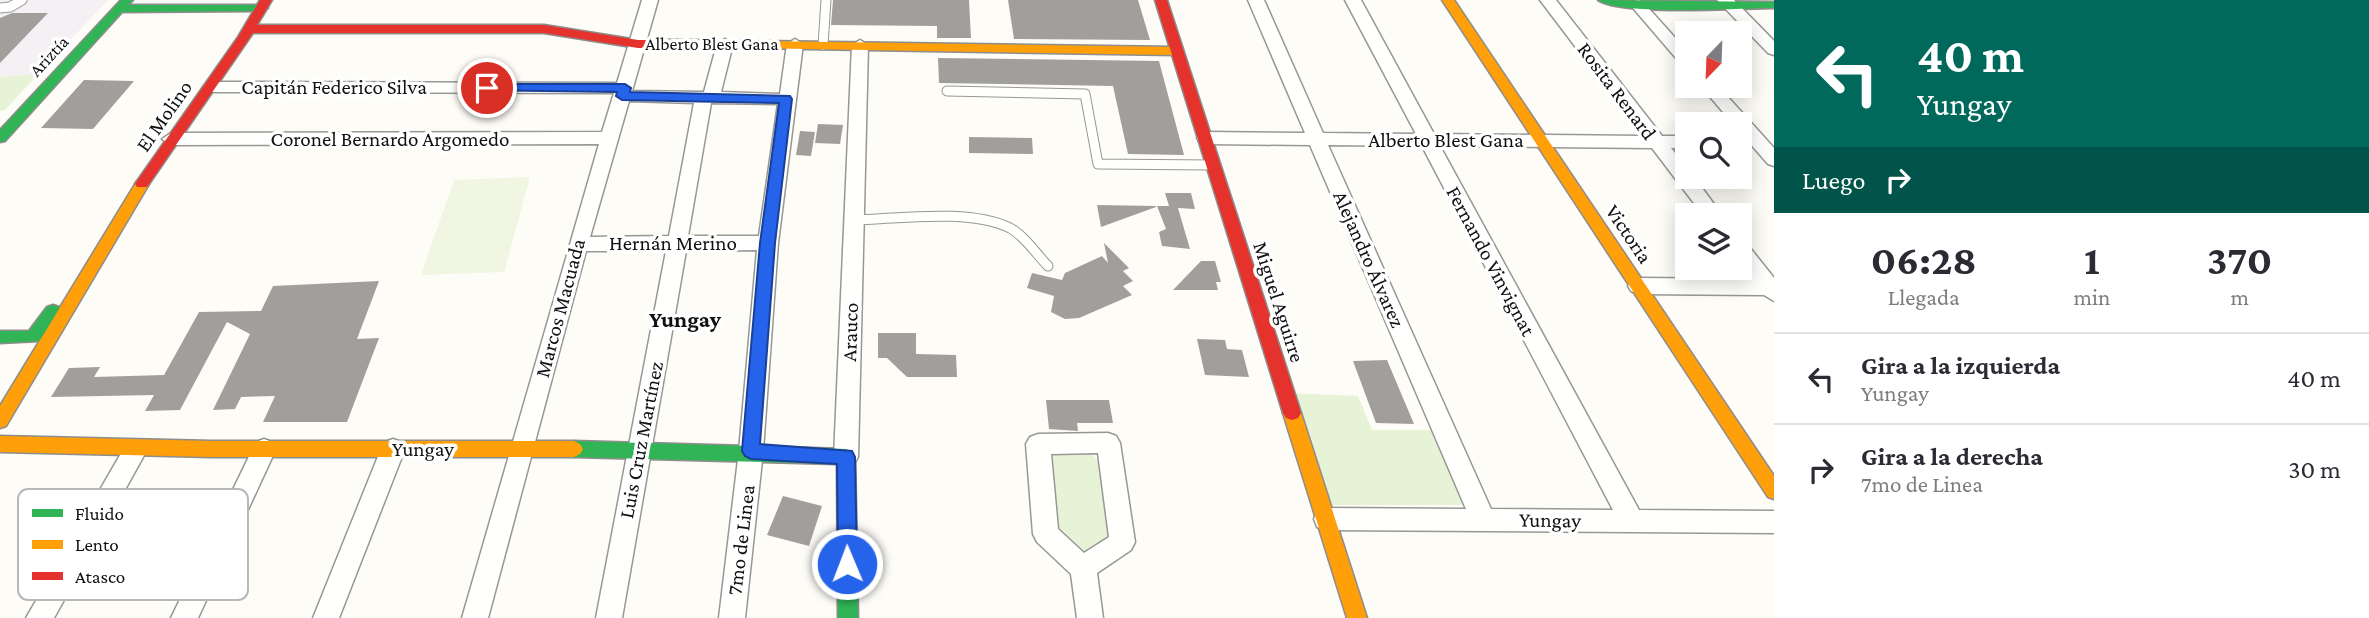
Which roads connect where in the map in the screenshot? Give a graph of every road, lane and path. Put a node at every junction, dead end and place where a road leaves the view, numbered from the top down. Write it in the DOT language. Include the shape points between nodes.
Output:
graph roads {
  1 [pos="22,0"];
  2 [pos="650,0"];
  3 [pos="826,0"];
  4 [pos="1161,0"];
  5 [pos="1255,0"];
  6 [pos="1353,0"];
  7 [pos="1448,0"];
  8 [pos="1548,0"];
  9 [pos="1604,0"];
  10 [pos="1664,3"];
  11 [pos="1728,3"];
  12 [pos="264,4"];
  13 [pos="123,5"];
  14 [pos="1638,5"];
  15 [pos="1774,5"];
  16 [pos="0,8"];
  17 [pos="250,29"];
  18 [pos="638,44"];
  19 [pos="725,44"];
  20 [pos="795,44"];
  21 [pos="823,45"];
  22 [pos="860,46"];
  23 [pos="1675,47"];
  24 [pos="1774,50"];
  25 [pos="1175,51"];
  26 [pos="211,87"];
  27 [pos="947,91"];
  28 [pos="623,92"];
  29 [pos="707,97"];
  30 [pos="1721,98"];
  31 [pos="786,99"];
  32 [pos="2,133"];
  33 [pos="608,138"];
  34 [pos="1206,138"];
  35 [pos="171,139"];
  36 [pos="1317,139"];
  37 [pos="1426,140"];
  38 [pos="1542,141"];
  39 [pos="1656,142"];
  40 [pos="1675,142"];
  41 [pos="1767,143"];
  42 [pos="1774,160"];
  43 [pos="1214,165"];
  44 [pos="1704,203"];
  45 [pos="854,220"];
  46 [pos="679,242"];
  47 [pos="768,243"];
  48 [pos="578,244"];
  49 [pos="95,257"];
  50 [pos="1752,264"];
  51 [pos="1048,267"];
  52 [pos="1638,286"];
  53 [pos="1772,289"];
  54 [pos="0,337"];
  55 [pos="0,421"];
  56 [pos="0,444"];
  57 [pos="522,448"];
  58 [pos="264,449"];
  59 [pos="393,449"];
  60 [pos="135,450"];
  61 [pos="638,451"];
  62 [pos="751,451"];
  63 [pos="846,457"];
  64 [pos="113,489"];
  65 [pos="245,489"];
  66 [pos="1774,491"];
  67 [pos="1326,519"];
  68 [pos="1483,519"];
  69 [pos="1632,521"];
  70 [pos="1774,522"];
  71 [pos="1083,568"];
  72 [pos="49,600"];
  73 [pos="193,600"];
  74 [pos="39,618"];
  75 [pos="184,618"];
  76 [pos="326,618"];
  77 [pos="475,618"];
  78 [pos="609,618"];
  79 [pos="732,618"];
  80 [pos="848,618"];
  81 [pos="1090,618"];
  82 [pos="1357,618"];
  1 -- 16 [label="lane"];
  2 -- 18 [label="street, Marcos Macuada"];
  3 -- 21 [label="lane"];
  4 -- 25 [label="street, Miguel Aguirre"];
  5 -- 36 [label="street, Alejandro Álvarez"];
  6 -- 37 [label="street, Fernando Vinvignat"];
  7 -- 38 [label="street, Victoria"];
  8 -- 39 [label="street, Rosita Renard"];
  9 -- 14 [label="street"];
  10 -- 11 [label="street"];
  10 -- 14 [label="street"];
  11 -- 15 [label="street"];
  11 -- 24 [label="street"];
  12 -- 13 [label="street"];
  12 -- 17 [label="street, El Molino"];
  13 -- 32 [label="street, Ariztía"];
  14 -- 23 [label="street"];
  17 -- 18 [label="street, Alberto Blest Gana" via="544,29"];
  17 -- 26 [label="street, El Molino"];
  18 -- 19 [label="street, Alberto Blest Gana"];
  18 -- 28 [label="street, Marcos Macuada"];
  19 -- 20 [label="street, Alberto Blest Gana"];
  19 -- 29 [label="street, Luis Cruz Martínez"];
  20 -- 21 [label="street, Alberto Blest Gana"];
  20 -- 31 [label="street, 7mo de Linea"];
  21 -- 22 [label="street, Alberto Blest Gana"];
  22 -- 25 [label="street, Alberto Blest Gana"];
  22 -- 45 [label="street, Arauco"];
  25 -- 34 [label="street, Miguel Aguirre"];
  26 -- 28 [label="street, Capitán Federico Silva"];
  26 -- 35 [label="street, El Molino"];
  27 -- 43 [label="lane" via="1085,94 1098,164"];
  28 -- 29 [label="street, Capitán Federico Silva"];
  28 -- 33 [label="street, Marcos Macuada"];
  29 -- 31 [label="street, Capitán Federico Silva"];
  29 -- 46 [label="street, Luis Cruz Martínez"];
  30 -- 41 [label="street"];
  31 -- 47 [label="street, 7mo de Linea"];
  33 -- 35 [label="street, Coronel Bernardo Argomedo"];
  33 -- 48 [label="street, Marcos Macuada"];
  34 -- 36 [label="street, Alberto Blest Gana"];
  34 -- 43 [label="street, Miguel Aguirre"];
  35 -- 49 [label="street, El Molino"];
  36 -- 37 [label="street, Alberto Blest Gana"];
  36 -- 68 [label="street, Alejandro Álvarez"];
  37 -- 38 [label="street, Alberto Blest Gana"];
  37 -- 69 [label="street, Fernando Vinvignat"];
  38 -- 39 [label="street, Alberto Blest Gana"];
  38 -- 52 [label="street, Victoria"];
  39 -- 40 [label="street, Alberto Blest Gana"];
  39 -- 44 [label="street, Rosita Renard"];
  41 -- 42 [label="street"];
  43 -- 67 [label="street, Miguel Aguirre"];
  45 -- 51 [label="lane" via="999,224 1013,230"];
  45 -- 63 [label="street, Arauco"];
  46 -- 47 [label="street, Hernán Merino"];
  46 -- 48 [label="street, Hernán Merino"];
  46 -- 61 [label="street, Luis Cruz Martínez"];
  47 -- 62 [label="street, 7mo de Linea"];
  48 -- 57 [label="street, Marcos Macuada"];
  49 -- 54 [label="street, El Molino" via="33,337"];
  49 -- 55 [label="street, El Molino"];
  50 -- 53 [label="street"];
  52 -- 53 [label="street"];
  52 -- 66 [label="street, Victoria"];
  56 -- 60 [label="street, Yungay"];
  57 -- 59 [label="street, Yungay"];
  57 -- 61 [label="street, Yungay"];
  57 -- 77 [label="street, Marcos Macuada"];
  58 -- 59 [label="street, Yungay"];
  58 -- 60 [label="street, Yungay"];
  58 -- 65 [label="street"];
  59 -- 76 [label="street"];
  60 -- 64 [label="street"];
  61 -- 62 [label="street, Yungay"];
  61 -- 78 [label="street, Luis Cruz Martínez"];
  62 -- 63 [label="street, Yungay"];
  62 -- 79 [label="street, 7mo de Linea"];
  63 -- 80 [label="street, Arauco"];
  67 -- 68 [label="street, Yungay"];
  67 -- 82 [label="street, Miguel Aguirre"];
  68 -- 69 [label="street, Yungay"];
  69 -- 70 [label="street, Yungay"];
  71 -- 71 [label="street" via="1046,534 1038,444 1108,443 1122,542"];
  71 -- 81 [label="street"];
  72 -- 74 [label="street"];
  73 -- 75 [label="street"];
}
